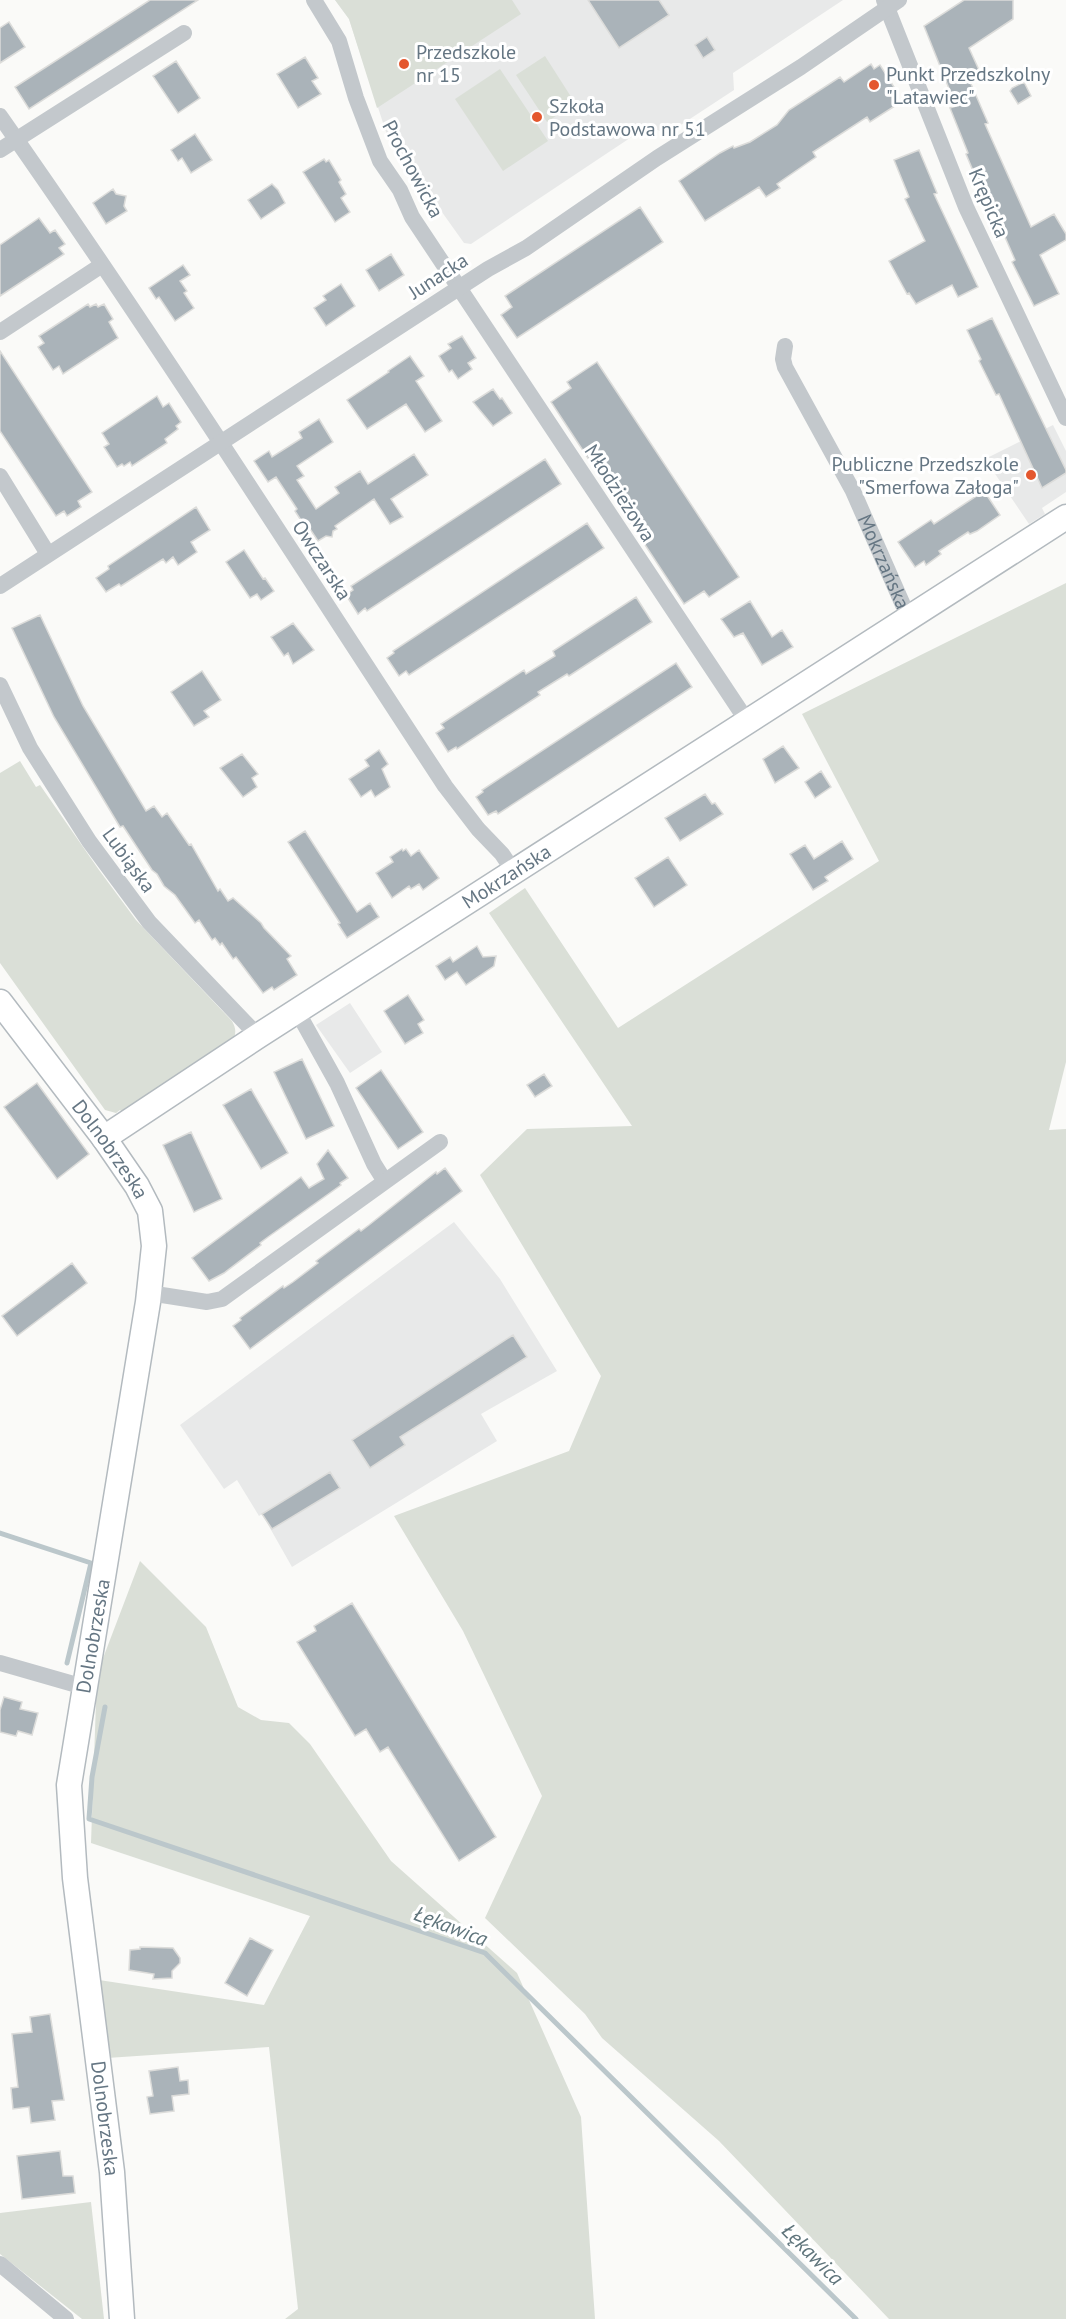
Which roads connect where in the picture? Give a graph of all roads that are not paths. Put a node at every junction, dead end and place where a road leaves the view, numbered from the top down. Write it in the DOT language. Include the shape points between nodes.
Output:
graph roads {
  1 [pos="314,0"];
  2 [pos="890,2"];
  3 [pos="184,33"];
  4 [pos="0,116"];
  5 [pos="16,139"];
  6 [pos="0,150"];
  7 [pos="102,265"];
  8 [pos="460,287"];
  9 [pos="0,332"];
  10 [pos="785,346"];
  11 [pos="1066,418"];
  12 [pos="220,442"];
  13 [pos="0,476"];
  14 [pos="1066,517"];
  15 [pos="48,554"];
  16 [pos="0,586"];
  17 [pos="910,616"];
  18 [pos="0,685"];
  19 [pos="747,721"];
  20 [pos="513,872"];
  21 [pos="0,1002"];
  22 [pos="297,1011"];
  23 [pos="258,1036"];
  24 [pos="104,1138"];
  25 [pos="440,1142"];
  26 [pos="384,1180"];
  27 [pos="149,1293"];
  28 [pos="0,1664"];
  29 [pos="84,1687"];
  30 [pos="0,2264"];
  31 [pos="66,2319"];
  32 [pos="122,2319"];
  1 -- 8 [label="street, Prochowicka" via="339,41 380,161 400,190 412,218"];
  2 -- 8 [label="street, Junacka" via="801,67 657,158 526,248"];
  2 -- 11 [label="street, Krępicka" via="966,207"];
  3 -- 5 [label="street"];
  4 -- 5 [label="street, Owczarska"];
  5 -- 6 [label="street"];
  5 -- 7 [label="street, Owczarska"];
  7 -- 9 [label="street"];
  7 -- 12 [label="street, Owczarska"];
  8 -- 12 [label="street, Junacka"];
  8 -- 19 [label="street, Młodzieżowa"];
  10 -- 17 [label="street, Mokrzańska" via="785,367 853,491"];
  12 -- 15 [label="street, Junacka"];
  12 -- 20 [label="street, Owczarska" via="446,786"];
  13 -- 15 [label="street"];
  14 -- 17 [label="street, Mokrzańska"];
  15 -- 16 [label="street, Junacka"];
  17 -- 19 [label="street, Mokrzańska"];
  18 -- 23 [label="street, Lubiąska" via="30,748 89,841 149,922"];
  19 -- 20 [label="street, Mokrzańska"];
  20 -- 22 [label="street, Mokrzańska"];
  21 -- 24 [label="street, Dolnobrzeska"];
  22 -- 23 [label="street, Mokrzańska"];
  22 -- 26 [label="street"];
  23 -- 24 [label="street, Mokrzańska"];
  24 -- 27 [label="street, Dolnobrzeska" via="150,1211 154,1246"];
  25 -- 26 [label="street"];
  26 -- 27 [label="street" via="222,1299 207,1302"];
  27 -- 29 [label="street, Dolnobrzeska"];
  28 -- 29 [label="street"];
  29 -- 32 [label="street, Dolnobrzeska" via="69,1785 75,1878 112,2172"];
  30 -- 31 [label="street"];
}
